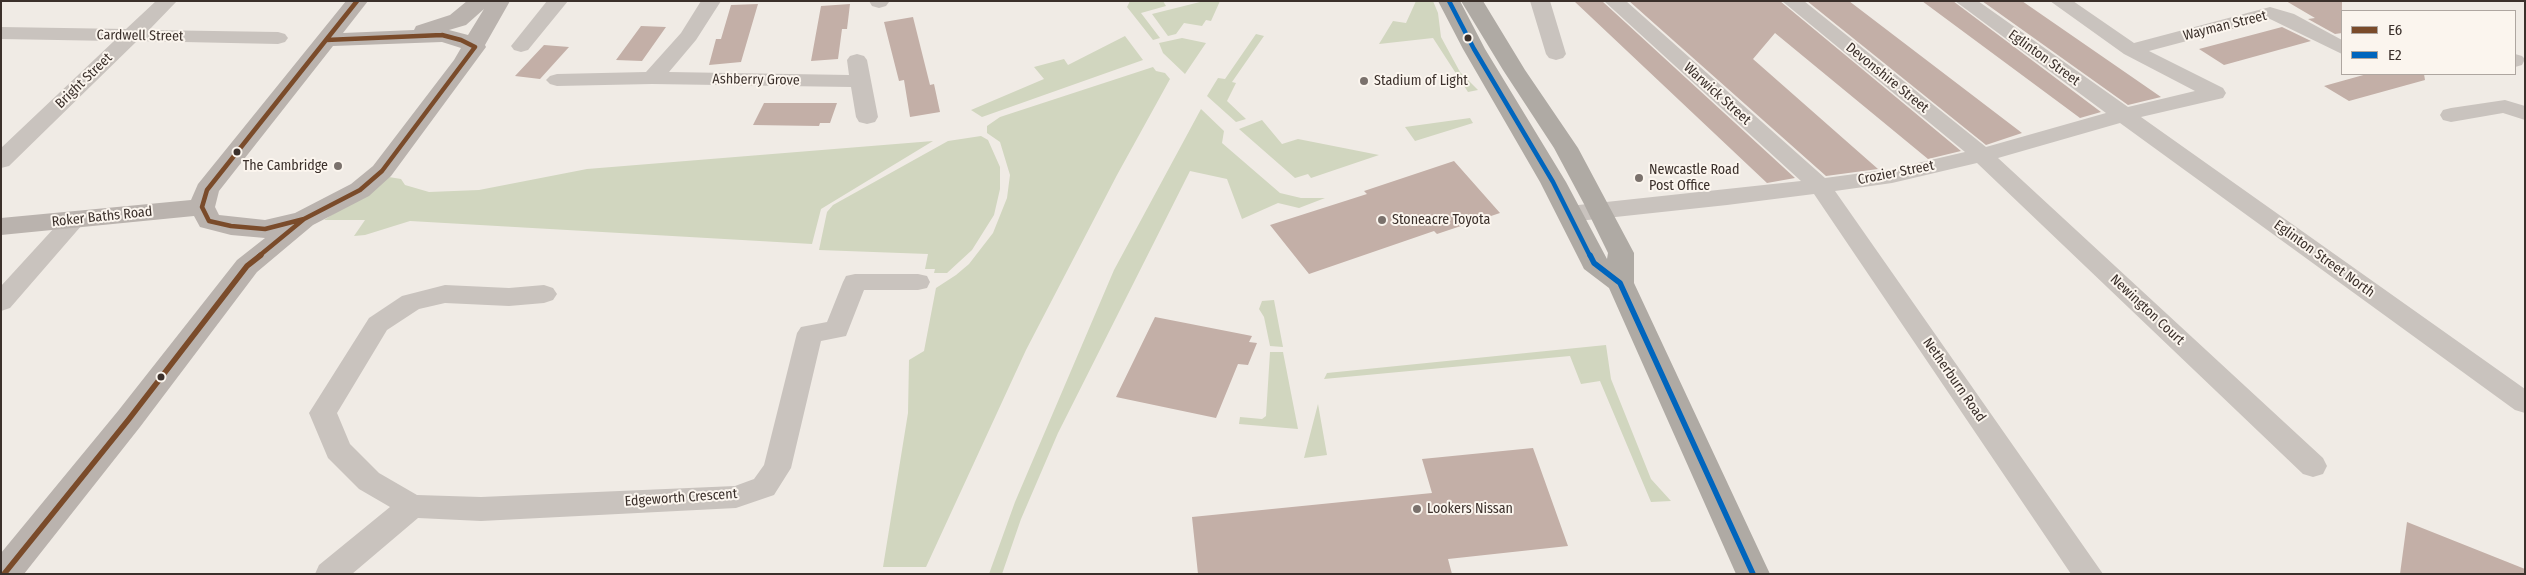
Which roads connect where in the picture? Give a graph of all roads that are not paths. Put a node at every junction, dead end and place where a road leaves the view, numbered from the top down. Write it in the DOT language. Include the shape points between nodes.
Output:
graph roads {
  1 [pos="167,1"];
  2 [pos="357,1"];
  3 [pos="480,1"];
  4 [pos="499,1"];
  5 [pos="558,1"];
  6 [pos="711,1"];
  7 [pos="1449,1"];
  8 [pos="1472,1"];
  9 [pos="1540,1"];
  10 [pos="1614,1"];
  11 [pos="1792,1"];
  12 [pos="1966,1"];
  13 [pos="2060,1"];
  14 [pos="2265,7"];
  15 [pos="1,33"];
  16 [pos="131,36"];
  17 [pos="400,37"];
  18 [pos="278,38"];
  19 [pos="326,40"];
  20 [pos="521,46"];
  21 [pos="475,47"];
  22 [pos="2341,47"];
  23 [pos="2132,50"];
  24 [pos="1556,54"];
  25 [pos="857,60"];
  26 [pos="652,78"];
  27 [pos="557,80"];
  28 [pos="861,81"];
  29 [pos="2525,114"];
  30 [pos="2123,115"];
  31 [pos="2451,116"];
  32 [pos="867,117"];
  33 [pos="1982,155"];
  34 [pos="1,161"];
  35 [pos="1820,186"];
  36 [pos="202,207"];
  37 [pos="1600,210"];
  38 [pos="1569,214"];
  39 [pos="304,219"];
  40 [pos="74,220"];
  41 [pos="231,226"];
  42 [pos="1,227"];
  43 [pos="247,266"];
  44 [pos="918,282"];
  45 [pos="1620,283"];
  46 [pos="544,294"];
  47 [pos="1,302"];
  48 [pos="2525,403"];
  49 [pos="2313,466"];
  50 [pos="412,506"];
  51 [pos="4,574"];
  52 [pos="330,574"];
  53 [pos="1753,574"];
  54 [pos="2088,574"];
  1 -- 16 [label="street, Bright Street"];
  2 -- 19 [label="street"];
  3 -- 17 [label="street" via="458,20"];
  4 -- 21 [label="street"];
  5 -- 20 [label="street"];
  6 -- 26 [label="street" via="689,36"];
  7 -- 38 [label="highway"];
  8 -- 37 [label="highway" via="1566,148"];
  9 -- 24 [label="street"];
  10 -- 35 [label="street, Warwick Street"];
  11 -- 33 [label="street, Devonshire Street"];
  12 -- 30 [label="street, Eglinton Street"];
  13 -- 23 [label="street"];
  14 -- 22 [label="street, Wayman Street"];
  14 -- 23 [label="street, Wayman Street"];
  15 -- 16 [label="street, Cardwell Street"];
  16 -- 18 [label="street, Cardwell Street"];
  16 -- 34 [label="street, Bright Street"];
  17 -- 19 [label="street"];
  17 -- 21 [label="street" via="442,35"];
  19 -- 36 [label="street" via="207,190"];
  21 -- 39 [label="street" via="382,171 360,190"];
  23 -- 30 [label="street, Crozier Street" via="2215,93"];
  25 -- 28 [label="street"];
  26 -- 27 [label="street, Ashberry Grove"];
  26 -- 28 [label="street, Ashberry Grove"];
  28 -- 32 [label="street"];
  29 -- 31 [label="street" via="2505,106"];
  30 -- 33 [label="street, Crozier Street"];
  30 -- 48 [label="street, Eglinton Street North"];
  33 -- 35 [label="street, Crozier Street" via="1892,176"];
  33 -- 49 [label="street, Newington Court"];
  35 -- 37 [label="street, Crozier Street"];
  35 -- 54 [label="street, Netherburn Road"];
  36 -- 40 [label="street, Roker Baths Road"];
  36 -- 41 [label="street" via="208,221"];
  37 -- 38 [label="street, Crozier Street"];
  37 -- 45 [label="highway" via="1621,253"];
  38 -- 45 [label="highway" via="1594,263"];
  39 -- 41 [label="street" via="265,229"];
  39 -- 43 [label="street"];
  40 -- 42 [label="street, Roker Baths Road"];
  40 -- 47 [label="street"];
  41 -- 43 [label="street"];
  43 -- 51 [label="street"];
  44 -- 50 [label="street, Edgeworth Crescent" via="855,282 837,330 810,332 777,468 764,487 736,497 481,509"];
  45 -- 53 [label="highway"];
  46 -- 50 [label="street" via="509,297 445,294 411,302 378,324 356,359 323,413 338,450 370,481"];
  50 -- 52 [label="street"];
}
